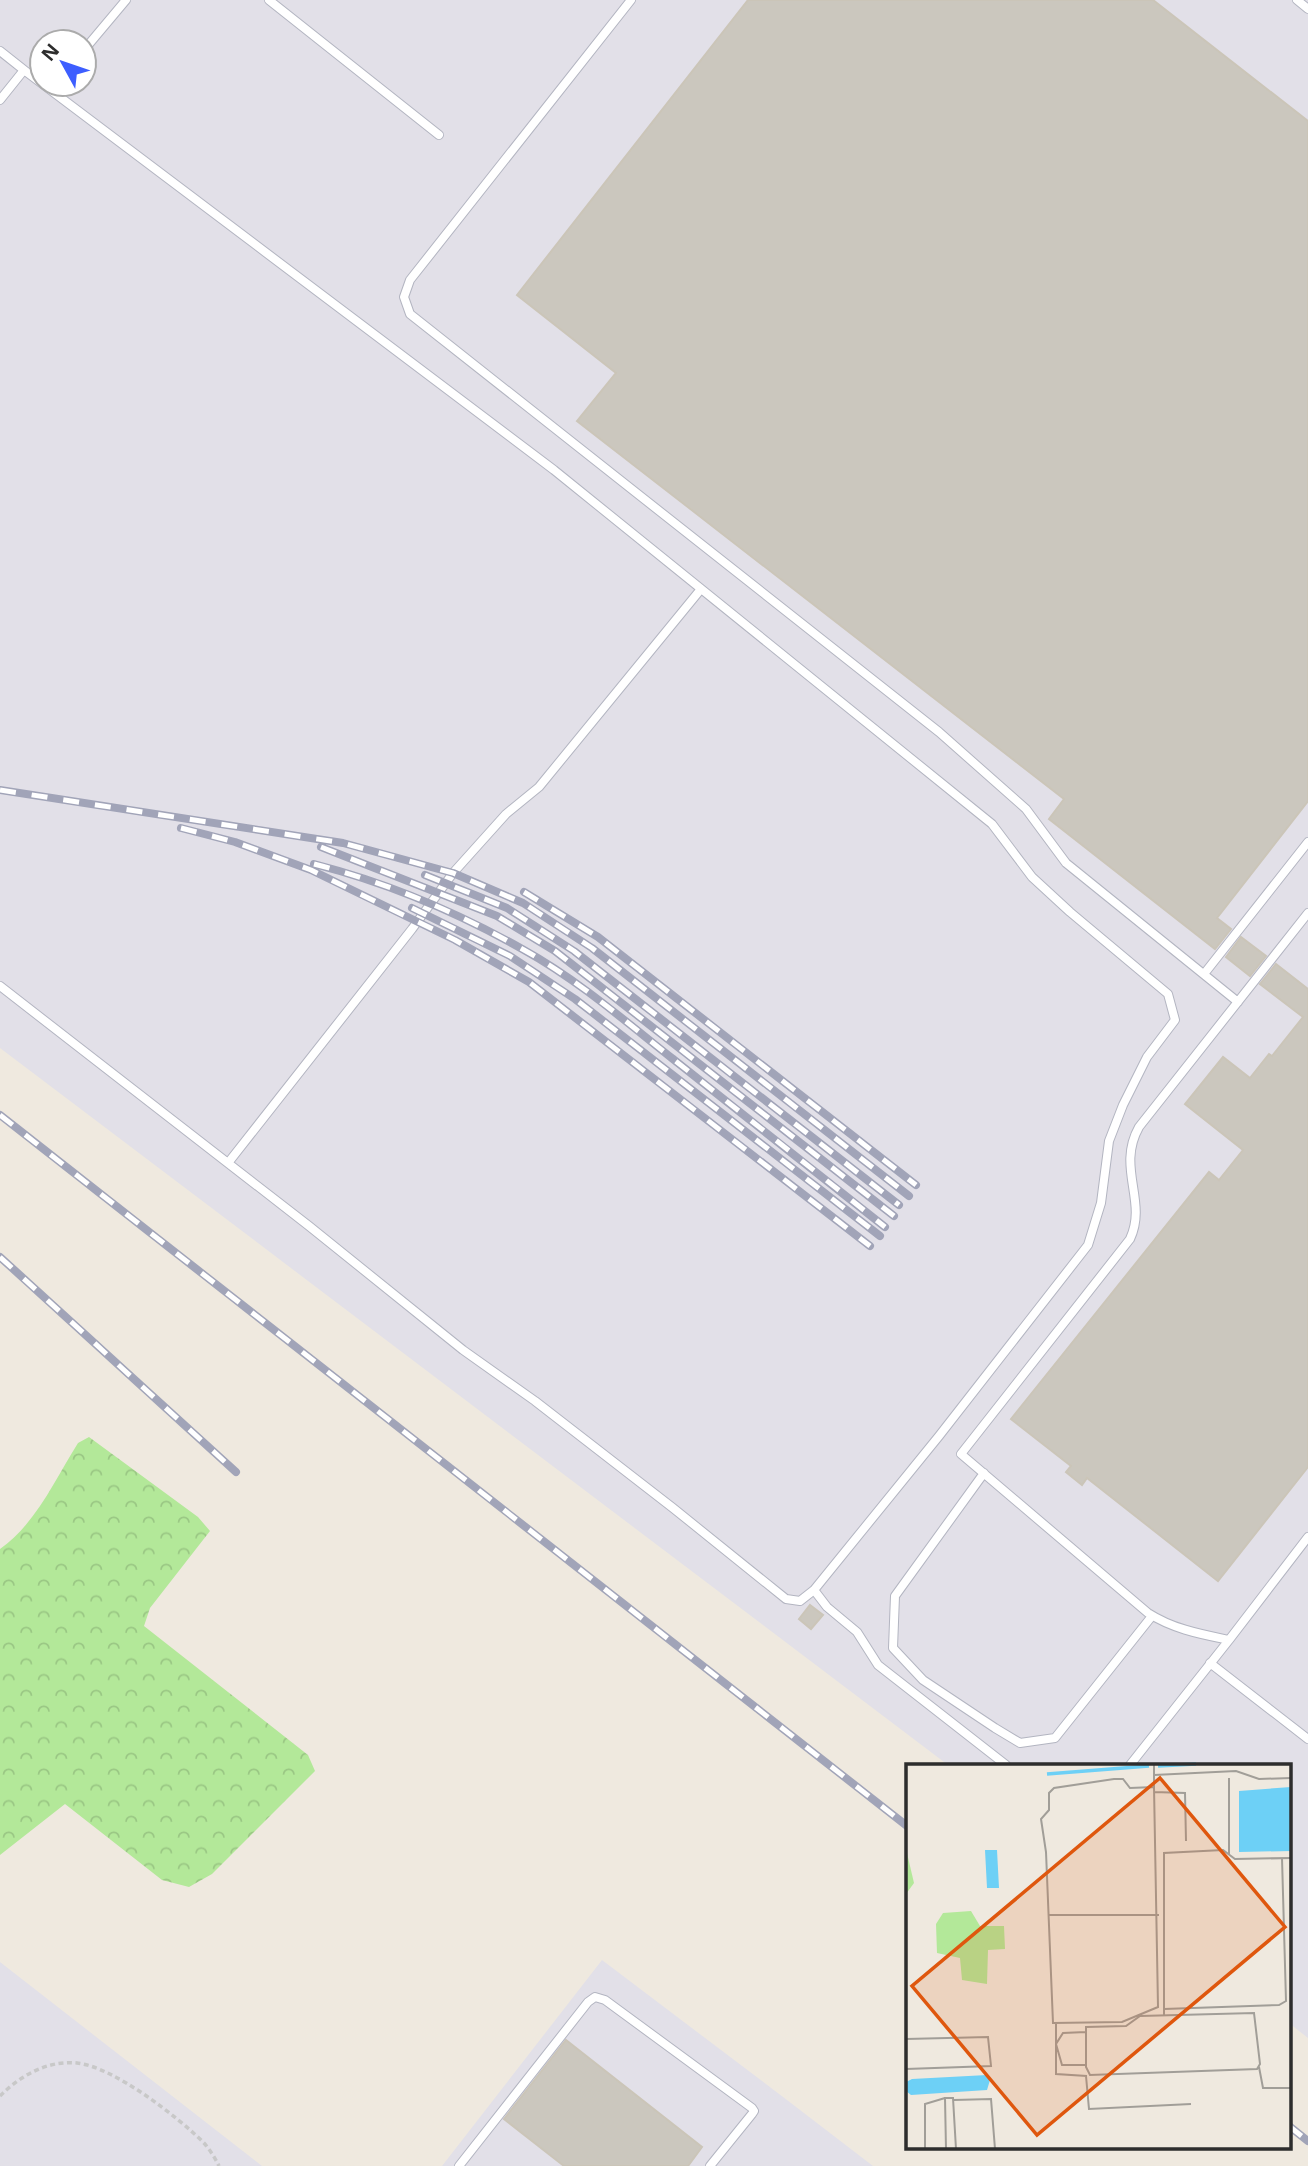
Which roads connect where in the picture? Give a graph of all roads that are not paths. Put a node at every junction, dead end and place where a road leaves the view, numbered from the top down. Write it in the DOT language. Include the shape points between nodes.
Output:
graph roads {
  1 [pos="126,0"];
  2 [pos="269,0"];
  3 [pos="631,0"];
  4 [pos="1297,0"];
  5 [pos="1308,9"];
  6 [pos="98,33"];
  7 [pos="0,51"];
  8 [pos="24,70"];
  9 [pos="28,72"];
  10 [pos="66,98"];
  11 [pos="0,100"];
  12 [pos="439,135"];
  13 [pos="701,589"];
  14 [pos="1308,842"];
  15 [pos="1308,913"];
  16 [pos="1204,974"];
  17 [pos="0,986"];
  18 [pos="1238,1002"];
  19 [pos="228,1163"];
  20 [pos="984,1473"];
  21 [pos="1308,1538"];
  22 [pos="814,1590"];
  23 [pos="1152,1616"];
  24 [pos="1229,1640"];
  25 [pos="1210,1662"];
  26 [pos="1308,1739"];
  27 [pos="1005,1764"];
  28 [pos="1131,1764"];
  29 [pos="459,2166"];
  30 [pos="710,2166"];
  1 -- 6 [label="lane"];
  2 -- 12 [label="lane"];
  3 -- 16 [label="lane" via="410,280 404,297 410,314 939,732 1026,809 1066,863"];
  4 -- 5 [label="lane"];
  7 -- 8 [label="lane"];
  8 -- 9 [label="lane"];
  8 -- 11 [label="lane"];
  10 -- 13 [label="lane" via="554,470"];
  13 -- 19 [label="lane" via="539,787 506,814 453,873"];
  13 -- 22 [label="lane" via="992,824 1032,877 1168,994 1175,1020 1147,1057 1109,1141 1101,1203 1088,1245"];
  14 -- 16 [label="lane"];
  15 -- 18 [label="lane"];
  16 -- 18 [label="lane"];
  17 -- 19 [label="lane"];
  18 -- 20 [label="lane" via="1132,1139 1129,1164 1137,1220 1130,1239 961,1454"];
  19 -- 22 [label="lane" via="786,1599 800,1601"];
  20 -- 23 [label="lane"];
  20 -- 23 [label="lane" via="895,1596 893,1648 923,1680 1020,1742 1055,1738"];
  21 -- 24 [label="lane"];
  22 -- 27 [label="lane" via="827,1608 857,1632 878,1665"];
  23 -- 24 [label="lane" via="1193,1633"];
  24 -- 25 [label="lane"];
  25 -- 26 [label="lane"];
  25 -- 28 [label="lane"];
  29 -- 30 [label="lane" via="595,1997 752,2108 752,2114"];
}
